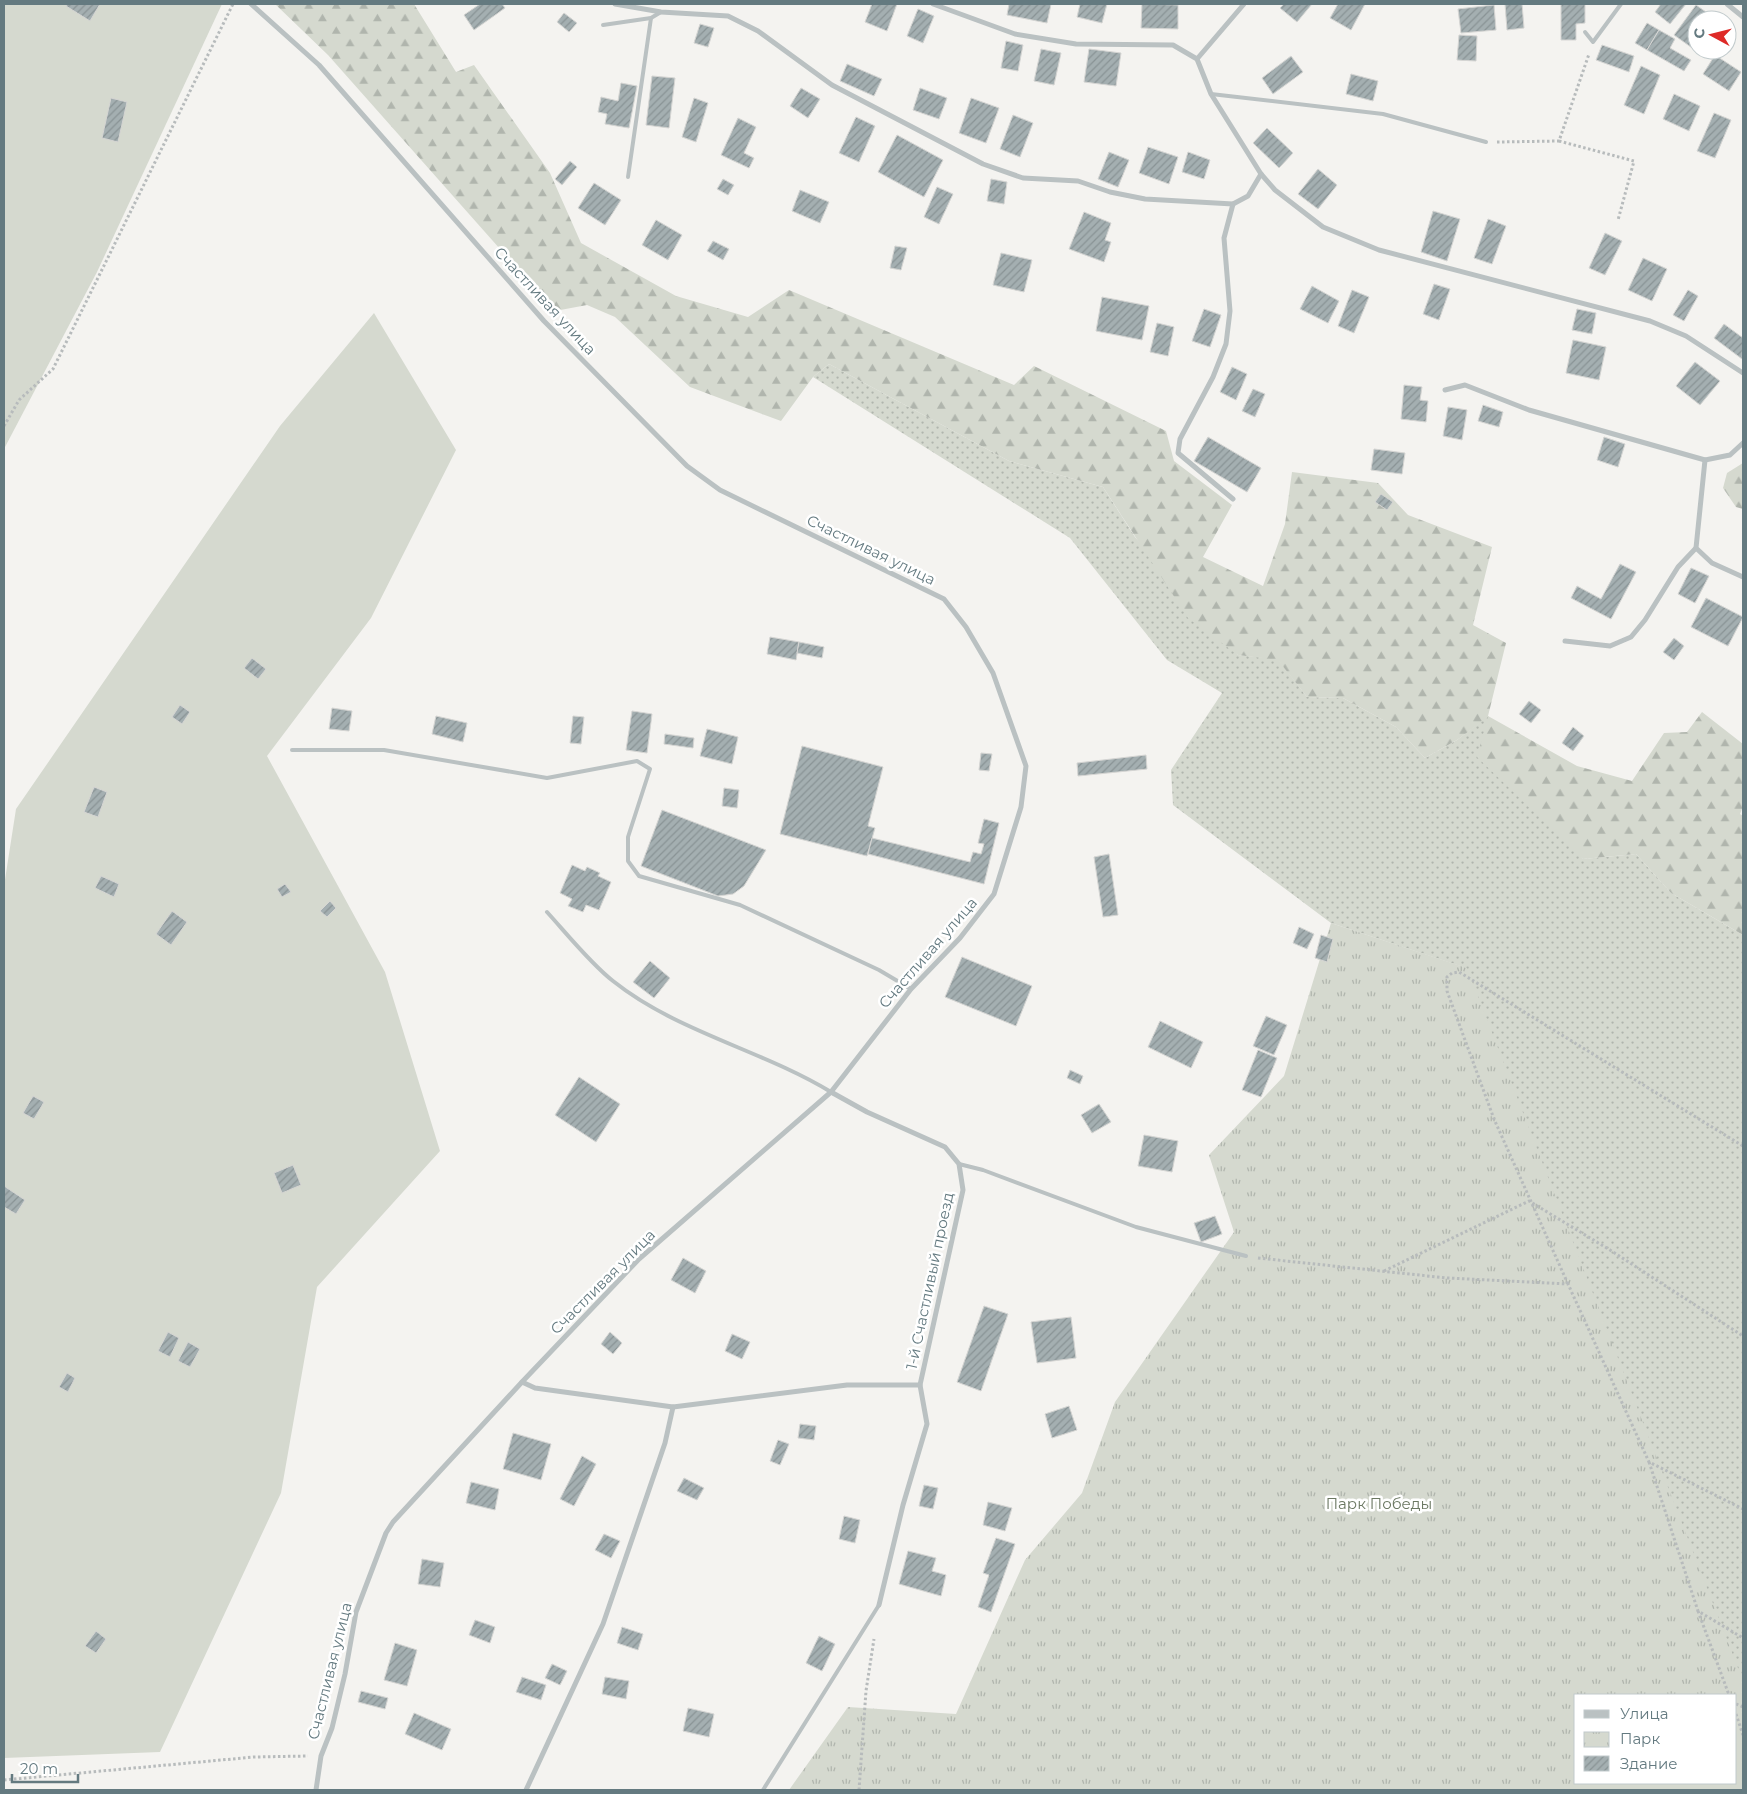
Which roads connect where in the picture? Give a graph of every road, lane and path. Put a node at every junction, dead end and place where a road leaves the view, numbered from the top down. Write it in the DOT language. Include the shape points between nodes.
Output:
graph roads {
  1 [pos="233,4"];
  2 [pos="250,4"];
  3 [pos="615,4"];
  4 [pos="933,4"];
  5 [pos="1244,4"];
  6 [pos="1621,4"];
  7 [pos="1727,4"];
  8 [pos="661,12"];
  9 [pos="1743,17"];
  10 [pos="651,18"];
  11 [pos="603,26"];
  12 [pos="1585,32"];
  13 [pos="1593,42"];
  14 [pos="1197,59"];
  15 [pos="1211,94"];
  16 [pos="1559,140"];
  17 [pos="1486,142"];
  18 [pos="1261,174"];
  19 [pos="628,178"];
  20 [pos="1233,204"];
  21 [pos="1618,220"];
  22 [pos="1743,373"];
  23 [pos="1445,390"];
  24 [pos="4,426"];
  25 [pos="1743,442"];
  26 [pos="1705,460"];
  27 [pos="1233,499"];
  28 [pos="1696,548"];
  29 [pos="1743,577"];
  30 [pos="1565,641"];
  31 [pos="292,750"];
  32 [pos="547,912"];
  33 [pos="911,989"];
  34 [pos="831,1092"];
  35 [pos="1743,1146"];
  36 [pos="959,1164"];
  37 [pos="1529,1201"];
  38 [pos="1246,1256"];
  39 [pos="1383,1272"];
  40 [pos="1568,1284"];
  41 [pos="1743,1336"];
  42 [pos="522,1382"];
  43 [pos="920,1385"];
  44 [pos="673,1407"];
  45 [pos="1649,1462"];
  46 [pos="1743,1509"];
  47 [pos="879,1605"];
  48 [pos="1698,1611"];
  49 [pos="875,1634"];
  50 [pos="1743,1638"];
  51 [pos="1729,1694"];
  52 [pos="1737,1717"];
  53 [pos="1743,1735"];
  54 [pos="321,1756"];
  55 [pos="4,1780"];
  56 [pos="316,1790"];
  57 [pos="526,1790"];
  58 [pos="763,1790"];
  59 [pos="859,1790"];
  1 -- 24 [label="path" via="53,369 19,400"];
  2 -- 33 [label="street, Счастливая улица" via="319,65 544,321 687,466 720,490 944,599 966,627 994,673 1023,756 1026,766 1021,807 994,894 960,938"];
  3 -- 8 [label="street"];
  4 -- 14 [label="street" via="1015,34 1076,44 1173,45"];
  5 -- 14 [label="street"];
  6 -- 13 [label="lane"];
  7 -- 9 [label="street"];
  8 -- 10 [label="lane"];
  8 -- 20 [label="street" via="728,16 758,32 832,85 983,164 1023,178 1078,181 1145,199"];
  10 -- 11 [label="lane"];
  10 -- 19 [label="lane"];
  12 -- 13 [label="lane"];
  13 -- 16 [label="path"];
  14 -- 15 [label="street"];
  15 -- 17 [label="lane" via="1383,114"];
  15 -- 18 [label="street"];
  16 -- 17 [label="path"];
  16 -- 21 [label="path" via="1634,161"];
  18 -- 20 [label="street" via="1248,196"];
  18 -- 22 [label="street" via="1275,190 1323,227 1379,250 1650,321 1686,336"];
  20 -- 27 [label="street" via="1224,238 1230,311 1226,344 1213,377 1180,439 1178,453"];
  23 -- 26 [label="street" via="1465,385 1529,410"];
  25 -- 26 [label="street" via="1730,455"];
  26 -- 28 [label="street"];
  28 -- 29 [label="street" via="1712,563"];
  28 -- 30 [label="street" via="1678,567 1631,637 1610,646"];
  31 -- 33 [label="lane" via="384,750 548,778 636,761 650,769 628,837 628,861 639,876 740,905 879,970"];
  32 -- 34 [label="lane" via="612,981 663,1013 806,1077"];
  33 -- 34 [label="street, Счастливая улица"];
  34 -- 36 [label="street" via="945,1147"];
  34 -- 42 [label="street, Счастливая улица" via="639,1259"];
  35 -- 37 [label="path" via="1459,972 1452,973 1447,977 1447,991 1494,1119"];
  36 -- 38 [label="lane" via="1136,1227"];
  36 -- 43 [label="street, 1-й Счастливый проезд" via="963,1190"];
  37 -- 39 [label="path"];
  37 -- 40 [label="path"];
  37 -- 41 [label="path"];
  38 -- 39 [label="path"];
  39 -- 40 [label="path"];
  40 -- 45 [label="path"];
  42 -- 44 [label="street" via="535,1388"];
  42 -- 54 [label="street, Счастливая улица" via="386,1533 356,1612 332,1728"];
  43 -- 44 [label="street" via="847,1385"];
  43 -- 47 [label="street, 1-й Счастливый проезд" via="927,1424"];
  44 -- 57 [label="street" via="665,1443 603,1624"];
  45 -- 46 [label="path"];
  45 -- 48 [label="path"];
  47 -- 58 [label="lane"];
  48 -- 50 [label="path"];
  48 -- 51 [label="path"];
  49 -- 59 [label="path" via="866,1691"];
  52 -- 53 [label="path"];
  54 -- 55 [label="path" via="254,1757"];
  54 -- 56 [label="street, Счастливая улица"];
}
